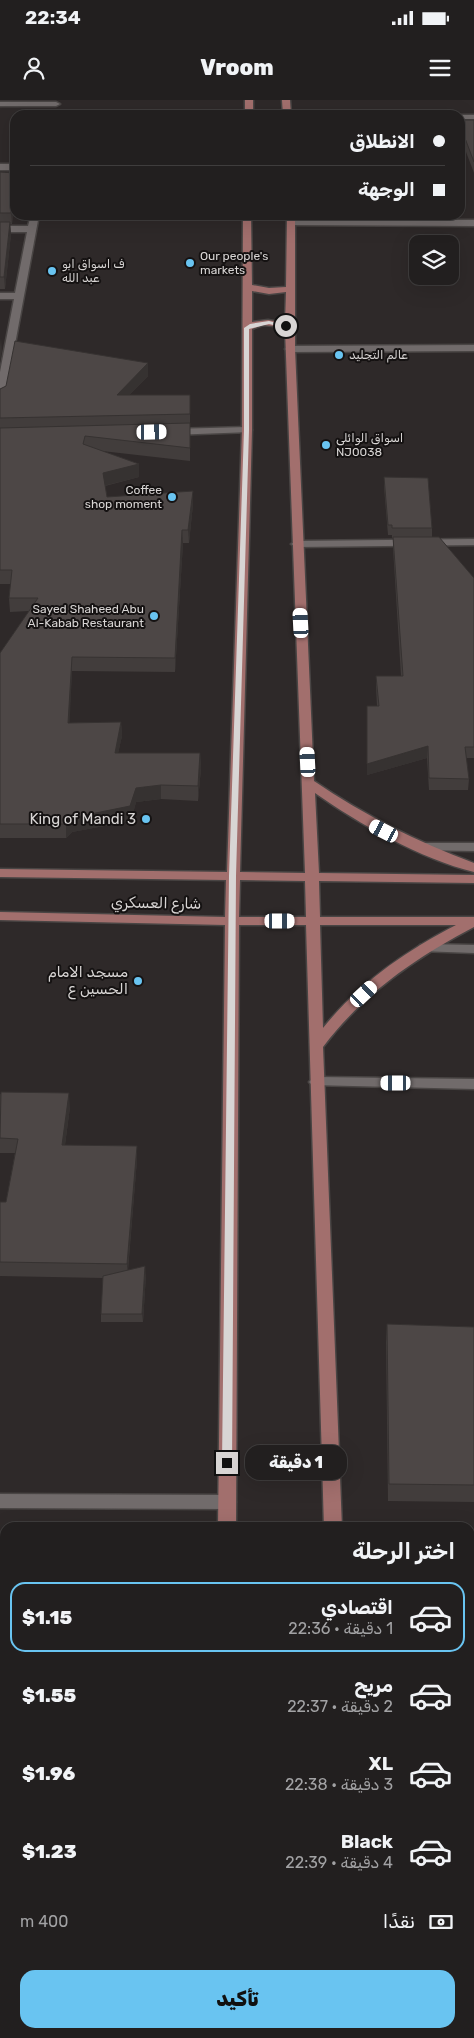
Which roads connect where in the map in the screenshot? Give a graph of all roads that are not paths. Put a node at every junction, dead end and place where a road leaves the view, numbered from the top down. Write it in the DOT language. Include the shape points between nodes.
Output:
graph roads {
  1 [pos="57,102"];
  2 [pos="0,104"];
  3 [pos="34,220"];
  4 [pos="247,220"];
  5 [pos="292,220"];
  6 [pos="338,220"];
  7 [pos="474,223"];
  8 [pos="0,229"];
  9 [pos="32,229"];
  10 [pos="247,286"];
  11 [pos="291,288"];
  12 [pos="0,296"];
  13 [pos="20,296"];
  14 [pos="247,328"];
  15 [pos="290,328"];
  16 [pos="474,348"];
  17 [pos="290,350"];
  18 [pos="2,379"];
  19 [pos="0,398"];
  20 [pos="247,430"];
  21 [pos="158,432"];
  22 [pos="474,542"];
  23 [pos="297,544"];
  24 [pos="308,782"];
  25 [pos="418,847"];
  26 [pos="474,847"];
  27 [pos="474,868"];
  28 [pos="0,873"];
  29 [pos="232,876"];
  30 [pos="312,878"];
  31 [pos="474,879"];
  32 [pos="0,916"];
  33 [pos="232,920"];
  34 [pos="312,921"];
  35 [pos="474,921"];
  36 [pos="425,948"];
  37 [pos="474,949"];
  38 [pos="316,1047"];
  39 [pos="318,1082"];
  40 [pos="474,1084"];
  41 [pos="0,1501"];
  42 [pos="227,1502"];
  43 [pos="227,1522"];
  44 [pos="333,1522"];
  1 -- 2 [label="street"];
  3 -- 9 [label="street"];
  4 -- 10 [label="main road"];
  5 -- 11 [label="main road"];
  6 -- 7 [label="street"];
  8 -- 9 [label="street"];
  9 -- 13 [label="street"];
  10 -- 11 [label="main road" via="266,292"];
  10 -- 14 [label="main road"];
  11 -- 15 [label="main road"];
  12 -- 13 [label="street"];
  13 -- 18 [label="street"];
  14 -- 15 [label="main road" via="269,322"];
  14 -- 20 [label="main road"];
  15 -- 17 [label="main road"];
  16 -- 17 [label="street"];
  17 -- 23 [label="main road"];
  18 -- 19 [label="street"];
  20 -- 21 [label="street"];
  20 -- 29 [label="main road"];
  22 -- 23 [label="street"];
  23 -- 24 [label="main road"];
  24 -- 25 [label="main road" via="366,822"];
  24 -- 30 [label="main road"];
  25 -- 26 [label="street"];
  25 -- 27 [label="main road"];
  28 -- 29 [label="main road, شارع العسكري"];
  29 -- 30 [label="main road, شارع العسكري"];
  29 -- 33 [label="main road"];
  30 -- 31 [label="main road, شارع العسكري"];
  30 -- 34 [label="main road"];
  32 -- 33 [label="main road, شارع العسكري"];
  33 -- 34 [label="main road, شارع العسكري"];
  33 -- 42 [label="main road"];
  34 -- 35 [label="main road, شارع العسكري"];
  34 -- 38 [label="main road"];
  35 -- 36 [label="main road"];
  36 -- 37 [label="street"];
  36 -- 38 [label="main road" via="375,984 343,1014"];
  38 -- 39 [label="main road"];
  39 -- 40 [label="street"];
  39 -- 44 [label="main road"];
  41 -- 42 [label="street"];
  42 -- 43 [label="main road"];
}
